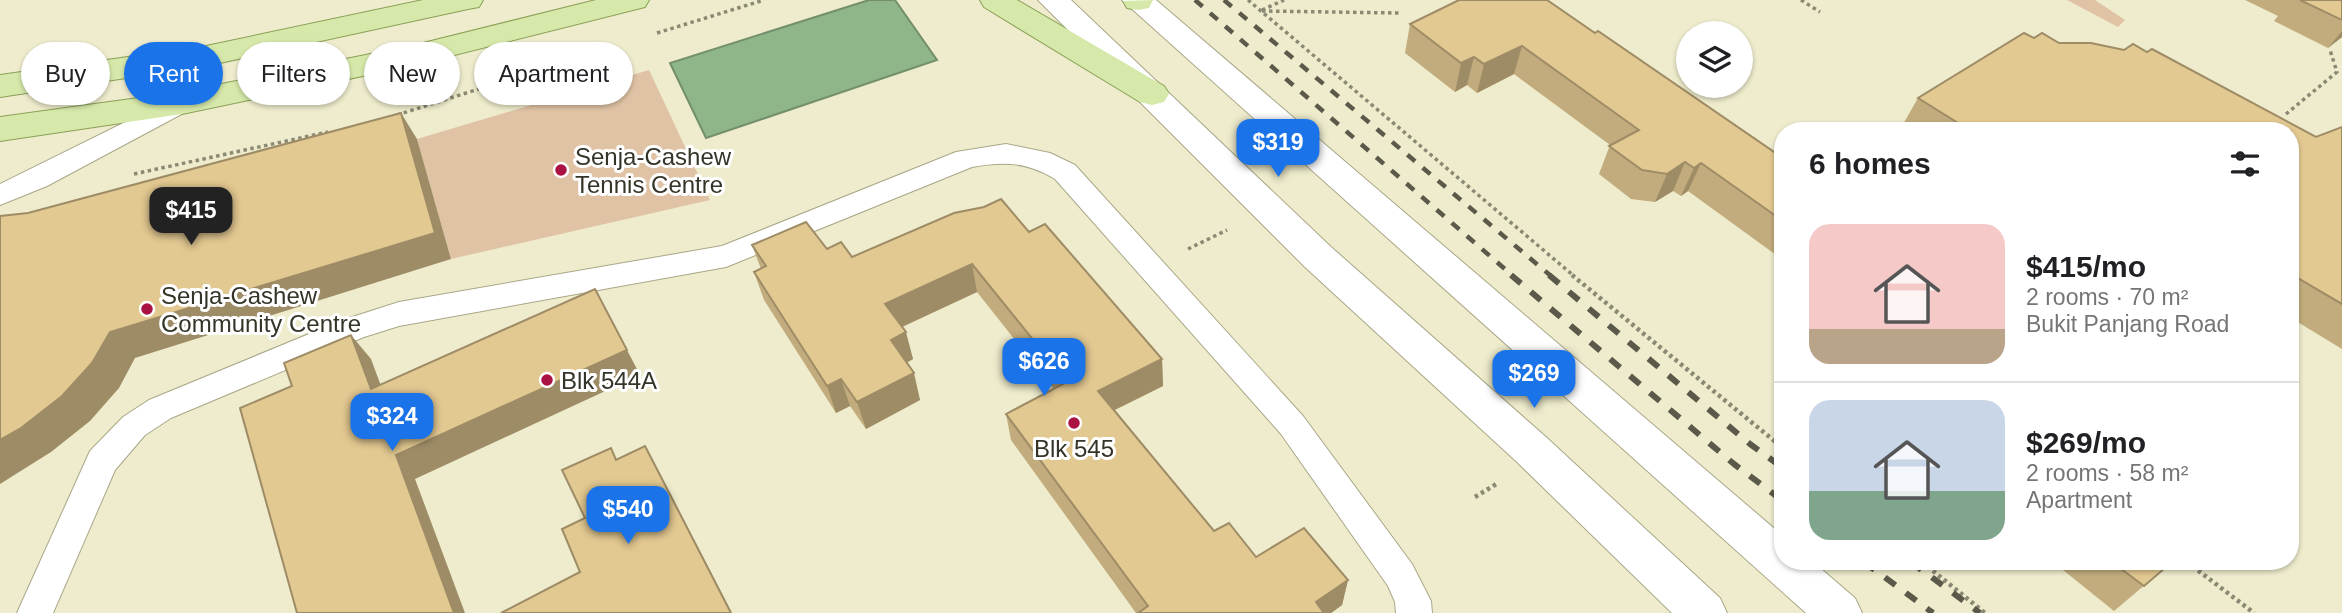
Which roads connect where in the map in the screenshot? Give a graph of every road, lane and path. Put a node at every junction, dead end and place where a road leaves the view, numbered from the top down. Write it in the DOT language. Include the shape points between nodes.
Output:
graph roads {
  1 [pos="468,0"];
  2 [pos="634,0"];
  3 [pos="764,0"];
  4 [pos="995,0"];
  5 [pos="1053,0"];
  6 [pos="1138,0"];
  7 [pos="1248,0"];
  8 [pos="1284,0"];
  9 [pos="1801,0"];
  10 [pos="1261,11"];
  11 [pos="1820,12"];
  12 [pos="1399,13"];
  13 [pos="647,36"];
  14 [pos="2330,50"];
  15 [pos="0,86"];
  16 [pos="474,91"];
  17 [pos="1152,94"];
  18 [pos="223,95"];
  19 [pos="168,105"];
  20 [pos="178,105"];
  21 [pos="2286,114"];
  22 [pos="389,118"];
  23 [pos="0,129"];
  24 [pos="336,131"];
  25 [pos="126,176"];
  26 [pos="0,195"];
  27 [pos="1214,236"];
  28 [pos="1201,242"];
  29 [pos="1774,441"];
  30 [pos="1491,487"];
  31 [pos="1475,497"];
  32 [pos="1774,556"];
  33 [pos="1790,570"];
  34 [pos="1932,570"];
  35 [pos="2198,570"];
  36 [pos="35,613"];
  37 [pos="1414,613"];
  38 [pos="1704,613"];
  39 [pos="1839,613"];
  40 [pos="1985,613"];
  41 [pos="2254,613"];
  1 -- 15 [label="main road" via="205,56"];
  2 -- 18 [label="main road" via="415,55"];
  3 -- 13 [label="path"];
  4 -- 17 [label="main road"];
  5 -- 17 [label="main road"];
  6 -- 32 [label="main road"];
  7 -- 10 [label="path"];
  8 -- 10 [label="path"];
  9 -- 11 [label="path"];
  10 -- 12 [label="path"];
  10 -- 29 [label="path"];
  14 -- 21 [label="path" via="2337,72"];
  16 -- 22 [label="path"];
  17 -- 38 [label="main road" via="1318,257"];
  19 -- 23 [label="main road"];
  20 -- 26 [label="lane"];
  24 -- 25 [label="path"];
  27 -- 28 [label="path"];
  30 -- 31 [label="path"];
  33 -- 39 [label="main road"];
  34 -- 40 [label="path"];
  35 -- 41 [label="path"];
  36 -- 37 [label="lane" via="102,461 134,426 160,409 377,321 445,304 726,256 967,159 993,153 1044,158 1074,181 1292,425 1401,575"];
}
